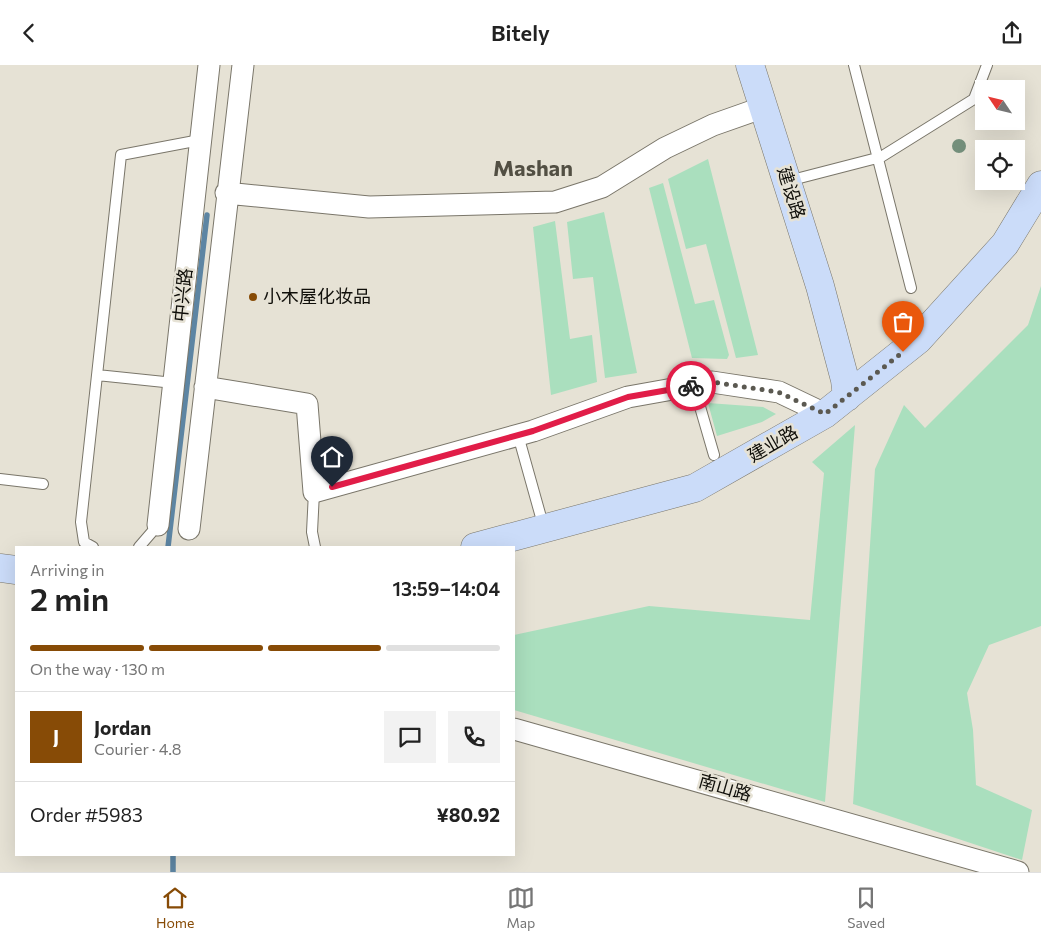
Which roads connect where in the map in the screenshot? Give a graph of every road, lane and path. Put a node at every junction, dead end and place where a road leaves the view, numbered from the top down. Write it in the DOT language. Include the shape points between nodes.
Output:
graph roads {
  1 [pos="209,65"];
  2 [pos="243,65"];
  3 [pos="750,65"];
  4 [pos="854,65"];
  5 [pos="987,65"];
  6 [pos="764,107"];
  7 [pos="200,140"];
  8 [pos="878,158"];
  9 [pos="787,181"];
  10 [pos="1041,185"];
  11 [pos="226,193"];
  12 [pos="911,288"];
  13 [pos="96,375"];
  14 [pos="174,383"];
  15 [pos="694,385"];
  16 [pos="205,387"];
  17 [pos="846,388"];
  18 [pos="825,414"];
  19 [pos="518,435"];
  20 [pos="714,455"];
  21 [pos="0,479"];
  22 [pos="44,484"];
  23 [pos="314,492"];
  24 [pos="158,525"];
  25 [pos="189,529"];
  26 [pos="544,529"];
  27 [pos="91,546"];
  28 [pos="140,546"];
  29 [pos="315,546"];
  30 [pos="479,546"];
  31 [pos="0,568"];
  32 [pos="15,570"];
  33 [pos="515,729"];
  34 [pos="1018,872"];
  1 -- 7 [label="street, 中兴路"];
  2 -- 11 [label="street"];
  3 -- 6 [label="street, 建设路"];
  4 -- 8 [label="lane"];
  5 -- 8 [label="lane" via="974,99"];
  6 -- 9 [label="street, 建设路"];
  6 -- 11 [label="street" via="712,125 665,148 602,187 555,202 368,207"];
  7 -- 13 [label="lane" via="121,155"];
  7 -- 14 [label="street, 中兴路"];
  8 -- 9 [label="lane"];
  8 -- 12 [label="lane"];
  9 -- 17 [label="street, 建设路" via="830,321"];
  10 -- 17 [label="street, 建业路" via="1005,244 918,340"];
  11 -- 16 [label="street"];
  13 -- 14 [label="lane"];
  13 -- 27 [label="lane" via="81,522 84,542"];
  14 -- 24 [label="street, 中兴路"];
  15 -- 18 [label="street" via="712,382 778,392"];
  15 -- 19 [label="street" via="628,397"];
  15 -- 20 [label="lane"];
  16 -- 23 [label="street" via="306,404"];
  16 -- 25 [label="street"];
  17 -- 18 [label="street, 建业路"];
  18 -- 26 [label="street, 建业路" via="694,489"];
  19 -- 23 [label="street"];
  19 -- 26 [label="lane"];
  21 -- 22 [label="lane"];
  23 -- 29 [label="lane" via="312,532"];
  24 -- 28 [label="lane"];
  26 -- 30 [label="street, 建业路"];
  31 -- 32 [label="street"];
  33 -- 34 [label="street, 南山路"];
}
